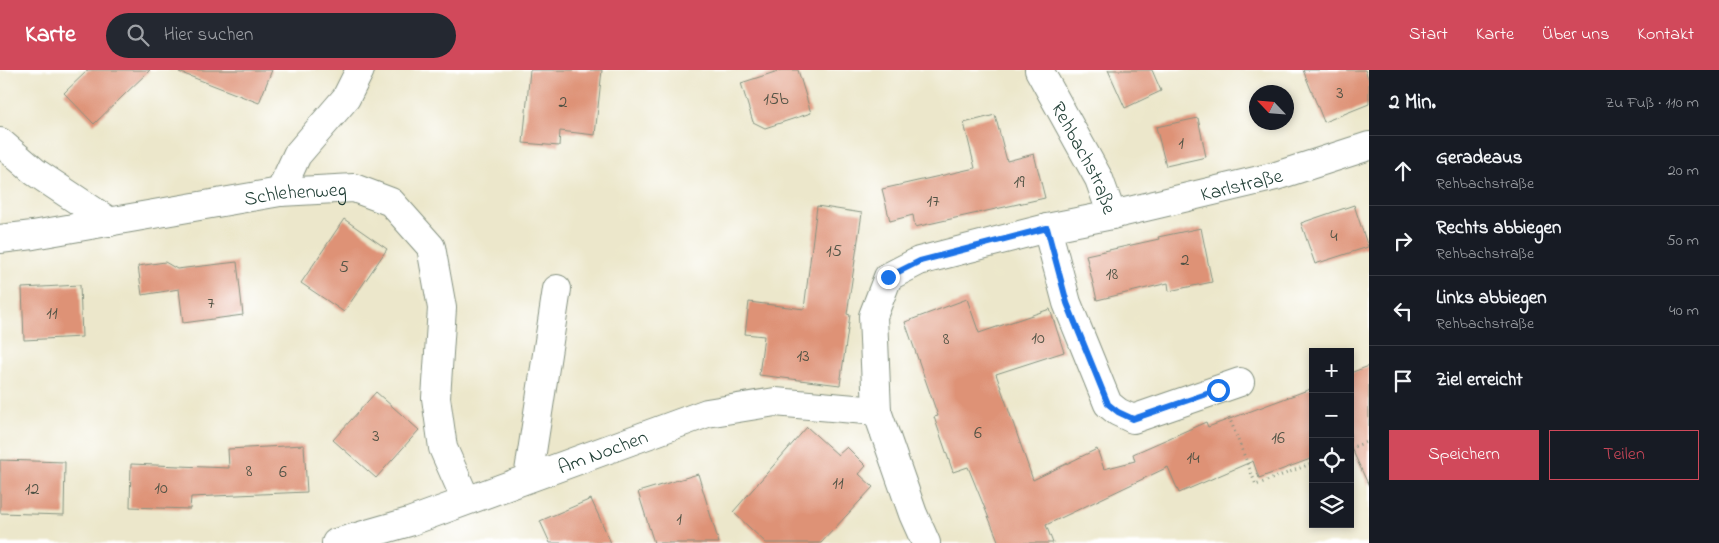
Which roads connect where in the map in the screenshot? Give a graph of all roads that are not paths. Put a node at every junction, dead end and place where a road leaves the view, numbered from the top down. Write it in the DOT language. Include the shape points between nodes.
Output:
graph roads {
  1 [pos="360,70"];
  2 [pos="1039,70"];
  3 [pos="0,142"];
  4 [pos="1369,146"];
  5 [pos="280,192"];
  6 [pos="1112,215"];
  7 [pos="110,222"];
  8 [pos="1047,228"];
  9 [pos="0,239"];
  10 [pos="557,289"];
  11 [pos="1229,386"];
  12 [pos="877,412"];
  13 [pos="528,478"];
  14 [pos="466,500"];
  15 [pos="336,543"];
  16 [pos="926,543"];
  1 -- 5 [label="street" via="346,98 297,154"];
  2 -- 6 [label="street, Rehbachstraße" via="1098,179"];
  3 -- 7 [label="street" via="35,172"];
  4 -- 6 [label="street, Karlstraße" via="1276,176"];
  5 -- 7 [label="street, Schlehenweg"];
  5 -- 14 [label="street, Schlehenweg" via="354,188 391,202 431,247 442,308 436,398 443,448"];
  6 -- 8 [label="street, Rehbachstraße"];
  7 -- 9 [label="street, Schlehenweg"];
  8 -- 11 [label="street" via="1067,303 1108,404 1133,419"];
  8 -- 12 [label="street, Rehbachstraße" via="920,261 888,277 873,316"];
  10 -- 13 [label="street"];
  12 -- 13 [label="street, Am Nochen" via="775,402 707,412"];
  12 -- 16 [label="street, Rehbachstraße"];
  13 -- 14 [label="street, Am Nochen"];
  14 -- 15 [label="street, Am Nochen" via="409,522"];
}
